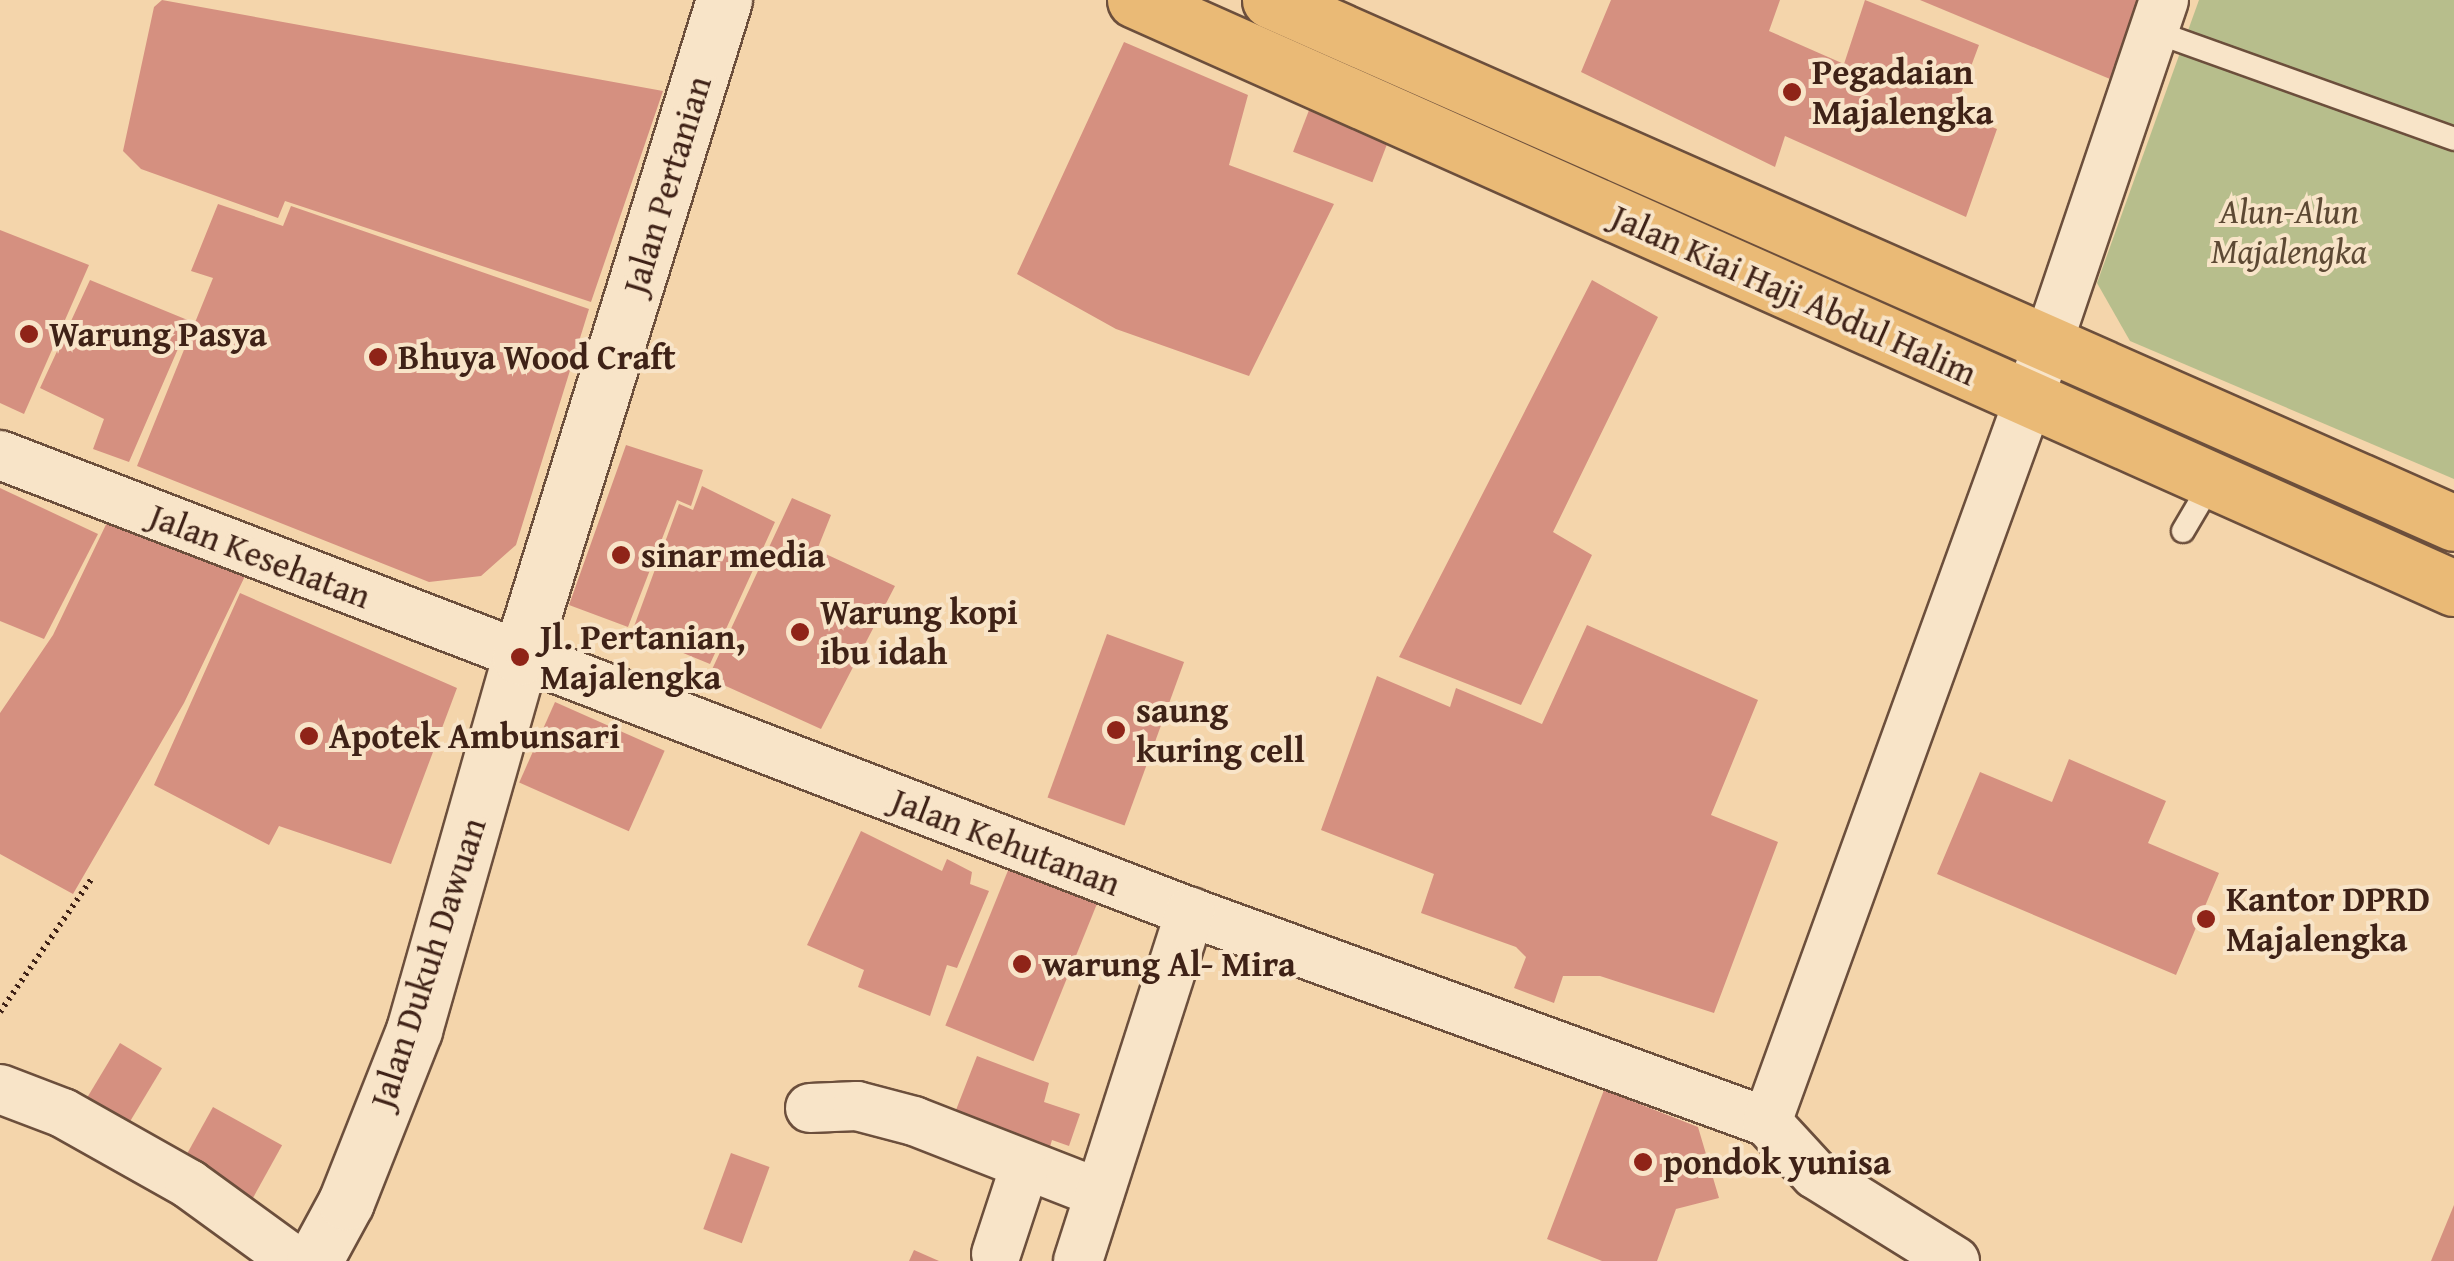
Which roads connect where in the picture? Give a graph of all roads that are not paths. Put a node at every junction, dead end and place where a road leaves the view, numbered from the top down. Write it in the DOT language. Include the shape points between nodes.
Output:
graph roads {
  1 [pos="724,0"];
  2 [pos="1135,0"];
  3 [pos="1270,0"];
  4 [pos="2159,16"];
  5 [pos="1223,17"];
  6 [pos="2454,139"];
  7 [pos="2046,345"];
  8 [pos="2029,399"];
  9 [pos="0,456"];
  10 [pos="2213,480"];
  11 [pos="2454,523"];
  12 [pos="2184,531"];
  13 [pos="2450,575"];
  14 [pos="520,657"];
  15 [pos="1190,912"];
  16 [pos="0,1088"];
  17 [pos="810,1108"];
  18 [pos="1767,1122"];
  19 [pos="1024,1169"];
  20 [pos="1099,1193"];
  21 [pos="996,1254"];
  22 [pos="295,1261"];
  23 [pos="314,1261"];
  24 [pos="1078,1261"];
  25 [pos="1955,1261"];
  1 -- 14 [label="street, Jalan Pertanian"];
  2 -- 5 [label="main road, Jalan Kiai Haji Abdul Halim"];
  3 -- 7 [label="main road, Jalan Kiai Haji Abdul Halim"];
  4 -- 6 [label="lane"];
  4 -- 7 [label="street"];
  5 -- 8 [label="main road, Jalan Kiai Haji Abdul Halim"];
  7 -- 8 [label="street"];
  7 -- 11 [label="main road, Jalan Kiai Haji Abdul Halim"];
  8 -- 10 [label="main road, Jalan Kiai Haji Abdul Halim"];
  8 -- 18 [label="street"];
  9 -- 14 [label="street, Jalan Kesehatan"];
  10 -- 12 [label="lane"];
  10 -- 13 [label="main road, Jalan Kiai Haji Abdul Halim"];
  14 -- 15 [label="street, Jalan Kehutanan"];
  14 -- 23 [label="street, Jalan Dukuh Dawuan" via="414,1030 346,1202"];
  15 -- 18 [label="street, Jalan Kehutanan"];
  15 -- 20 [label="street"];
  16 -- 22 [label="street" via="64,1113 188,1184"];
  17 -- 19 [label="street" via="857,1106 914,1121"];
  18 -- 25 [label="street" via="1816,1174"];
  19 -- 20 [label="street"];
  19 -- 21 [label="street"];
  20 -- 24 [label="street"];
}
